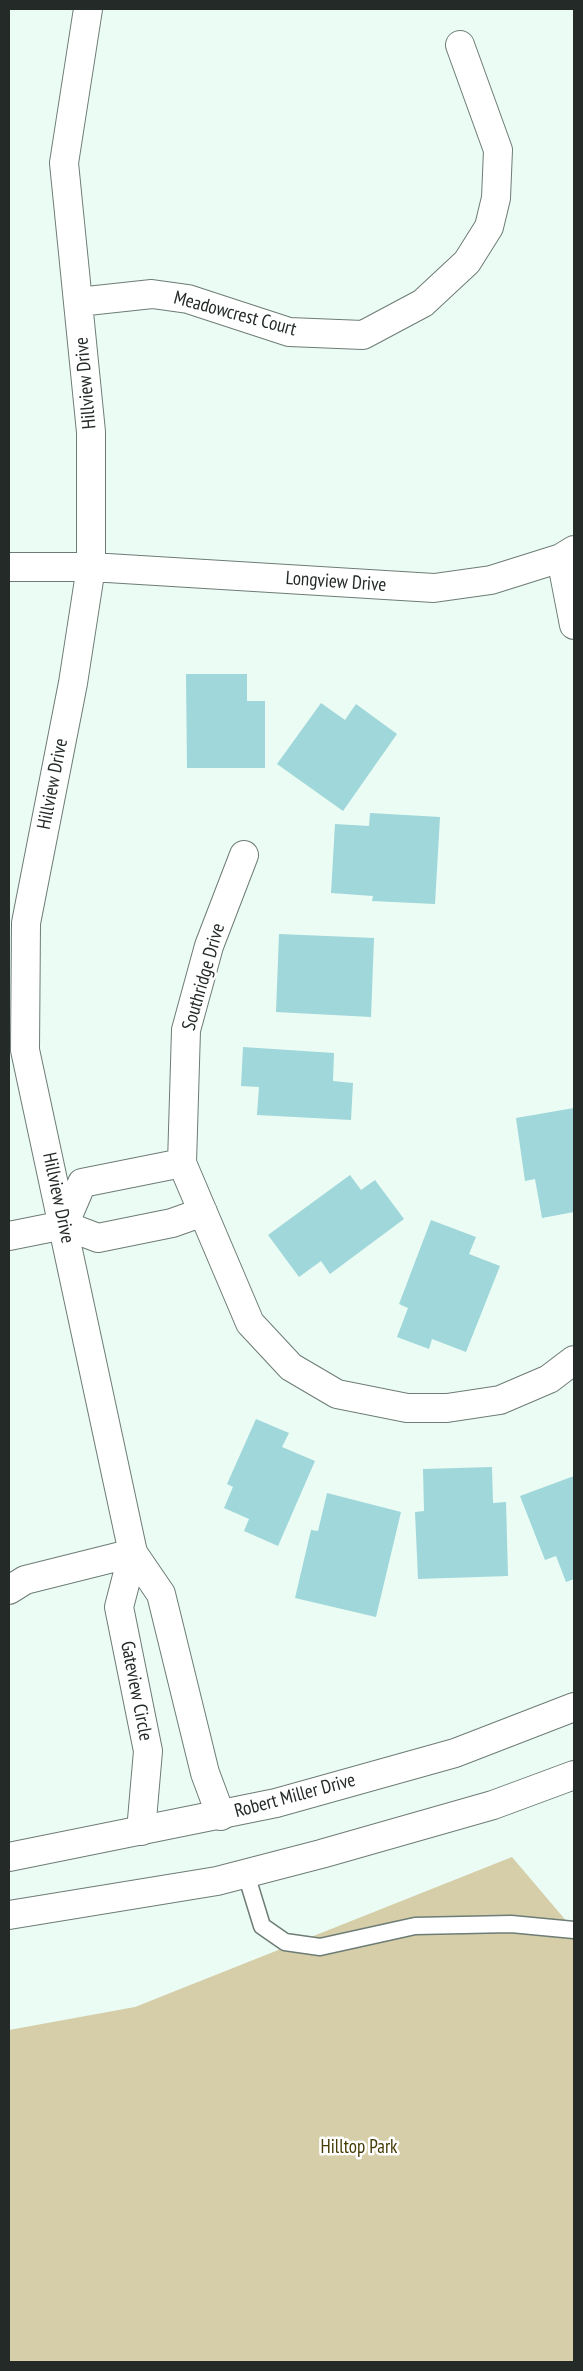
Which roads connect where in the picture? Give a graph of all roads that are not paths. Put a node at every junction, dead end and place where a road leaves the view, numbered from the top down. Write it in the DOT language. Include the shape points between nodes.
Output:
graph roads {
  1 [pos="88,9"];
  2 [pos="460,45"];
  3 [pos="78,302"];
  4 [pos="568,554"];
  5 [pos="9,567"];
  6 [pos="92,567"];
  7 [pos="574,626"];
  8 [pos="244,855"];
  9 [pos="182,1162"];
  10 [pos="203,1212"];
  11 [pos="64,1225"];
  12 [pos="9,1236"];
  13 [pos="574,1360"];
  14 [pos="133,1552"];
  15 [pos="9,1590"];
  16 [pos="574,1707"];
  17 [pos="574,1775"];
  18 [pos="221,1816"];
  19 [pos="141,1831"];
  20 [pos="9,1857"];
  21 [pos="246,1874"];
  22 [pos="9,1915"];
  23 [pos="574,1930"];
  1 -- 3 [label="street, Hillview Drive" via="64,163"];
  2 -- 3 [label="street, Meadowcrest Court" via="498,150 496,198 489,227 467,262 423,303 364,335 289,332 188,299 152,294"];
  3 -- 6 [label="street, Hillview Drive" via="91,432"];
  4 -- 6 [label="street, Longview Drive" via="491,580 434,588"];
  4 -- 7 [label="street"];
  5 -- 6 [label="street, Longview Drive"];
  6 -- 11 [label="street, Hillview Drive" via="26,923 25,1050"];
  8 -- 9 [label="street, Southridge Drive" via="209,946 186,1030"];
  9 -- 10 [label="street, Southridge Drive"];
  9 -- 11 [label="street" via="82,1183"];
  10 -- 11 [label="street" via="172,1223 98,1238"];
  10 -- 13 [label="street, Southridge Drive" via="250,1323 291,1367 337,1394 407,1408 447,1408 500,1400 549,1379"];
  11 -- 12 [label="street"];
  11 -- 14 [label="street, Hillview Drive"];
  14 -- 15 [label="street" via="25,1580"];
  14 -- 18 [label="street" via="161,1594 205,1773"];
  14 -- 19 [label="street, Gateview Circle" via="120,1607 148,1751"];
  16 -- 18 [label="street, Robert Miller Drive" via="454,1753"];
  17 -- 21 [label="street" via="493,1806"];
  18 -- 19 [label="street, Robert Miller Drive"];
  19 -- 20 [label="street, Robert Miller Drive"];
  21 -- 22 [label="street"];
  21 -- 23 [label="lane" via="262,1926 285,1942 320,1947 415,1926 510,1924"];
}
